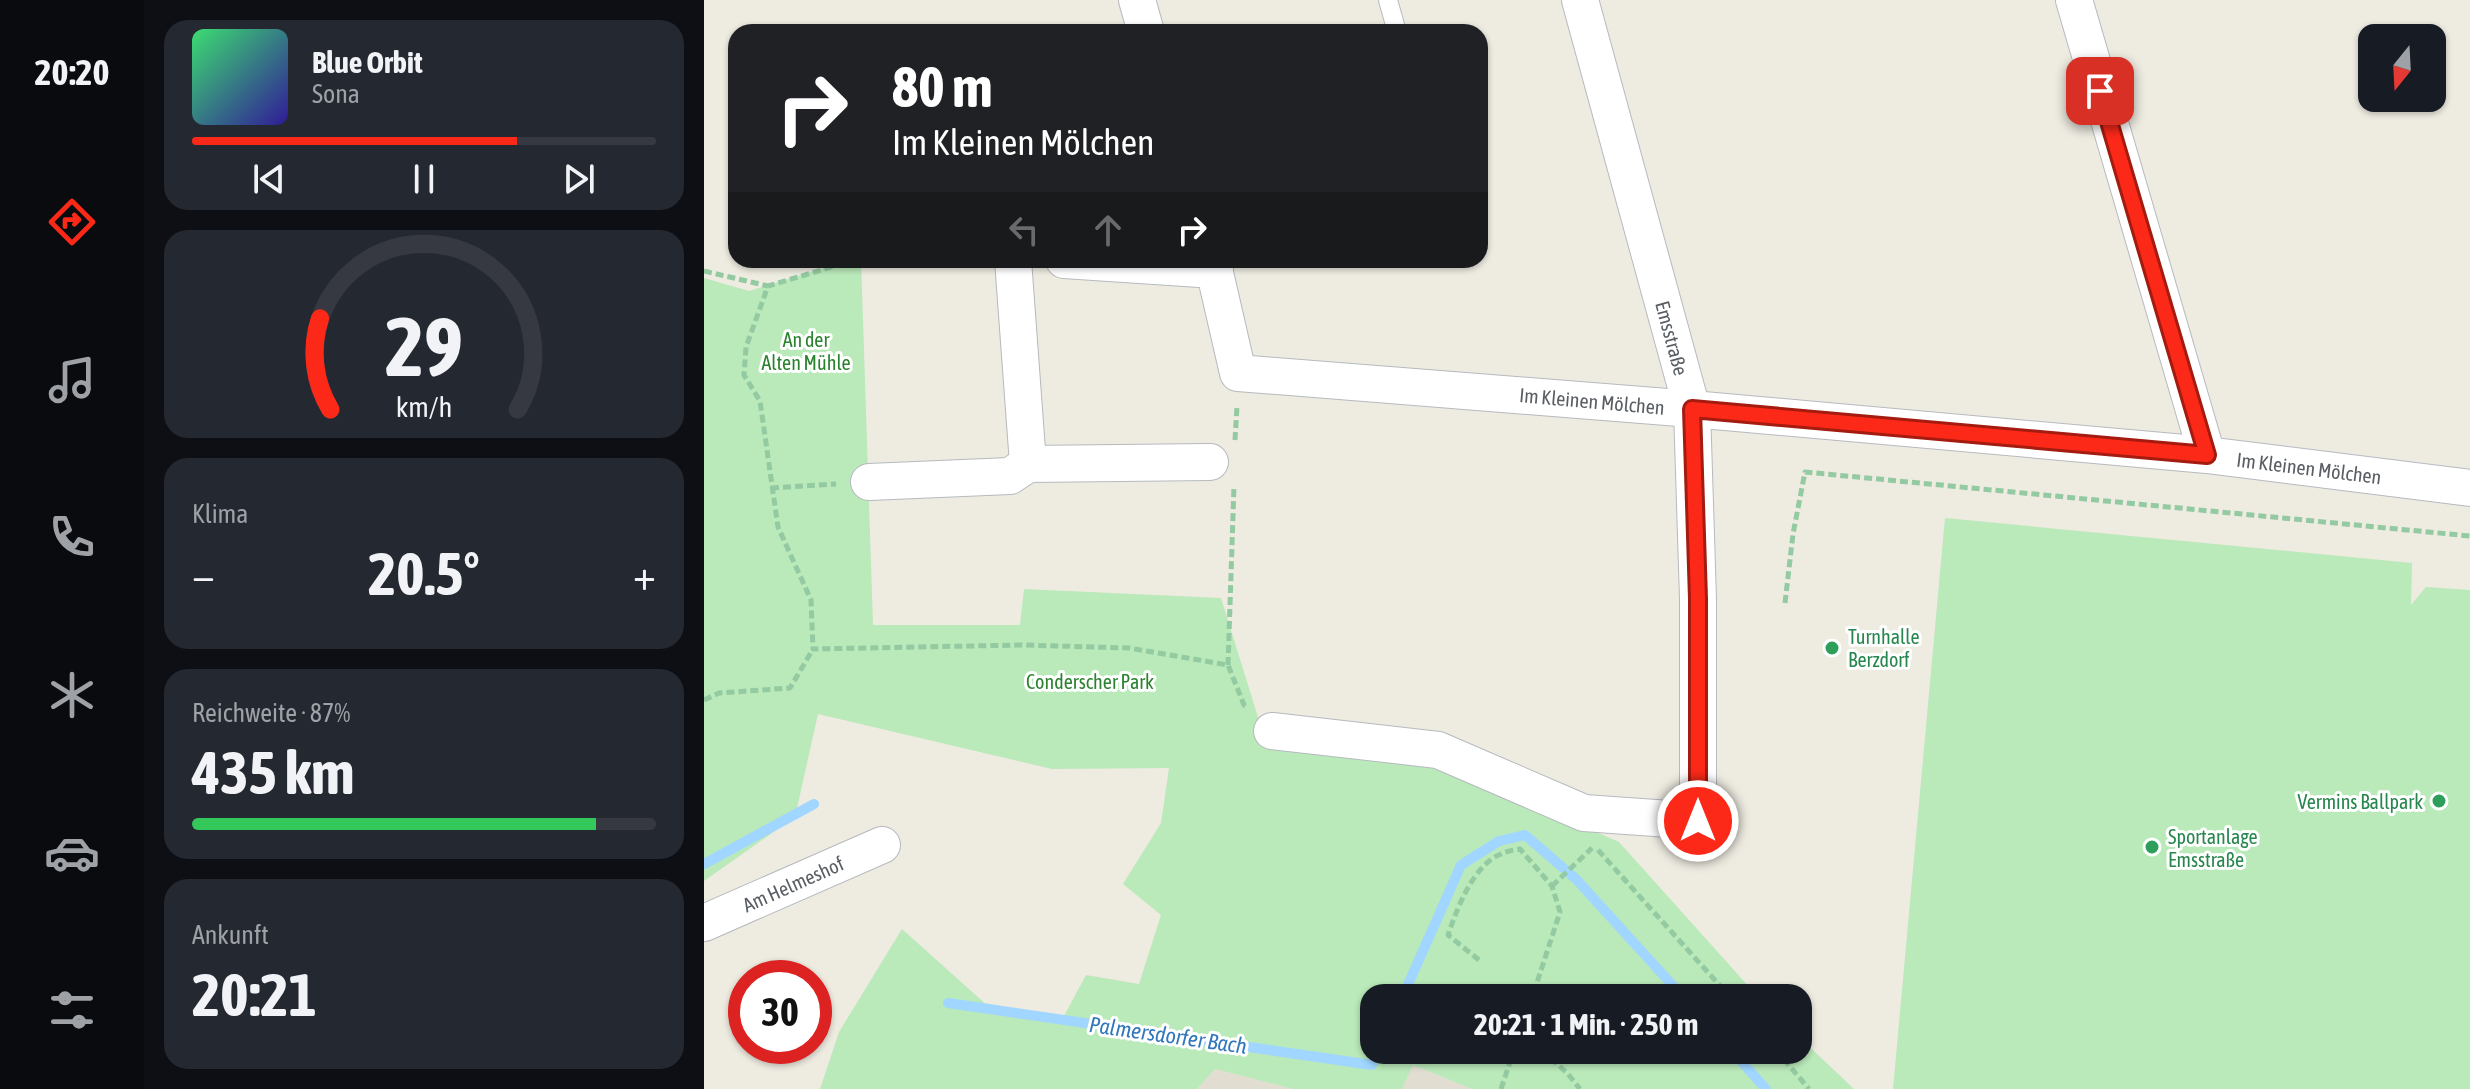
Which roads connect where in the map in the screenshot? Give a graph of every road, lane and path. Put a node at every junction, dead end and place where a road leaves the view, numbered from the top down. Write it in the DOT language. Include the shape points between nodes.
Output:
graph roads {
  1 [pos="1137,0"];
  2 [pos="1388,0"];
  3 [pos="1580,0"];
  4 [pos="2074,0"];
  5 [pos="1144,24"];
  6 [pos="1395,24"];
  7 [pos="828,268"];
  8 [pos="1014,268"];
  9 [pos="1215,268"];
  10 [pos="704,271"];
  11 [pos="768,286"];
  12 [pos="1238,373"];
  13 [pos="1692,409"];
  14 [pos="2207,455"];
  15 [pos="1226,463"];
  16 [pos="1028,464"];
  17 [pos="855,483"];
  18 [pos="771,488"];
  19 [pos="2470,488"];
  20 [pos="2470,536"];
  21 [pos="1785,603"];
  22 [pos="813,649"];
  23 [pos="1228,665"];
  24 [pos="704,700"];
  25 [pos="1272,731"];
  26 [pos="882,845"];
  27 [pos="1594,846"];
  28 [pos="1573,864"];
  29 [pos="1552,886"];
  30 [pos="704,923"];
  31 [pos="1479,960"];
  32 [pos="1537,984"];
  33 [pos="1718,984"];
  34 [pos="1509,1064"];
  35 [pos="1557,1064"];
  36 [pos="1788,1064"];
  37 [pos="1501,1089"];
  38 [pos="1580,1089"];
  39 [pos="1809,1089"];
  1 -- 5 [label="street"];
  2 -- 6 [label="lane"];
  3 -- 13 [label="street, Emsstraße"];
  4 -- 14 [label="street"];
  7 -- 11 [label="path"];
  8 -- 16 [label="street"];
  9 -- 12 [label="street"];
  10 -- 11 [label="path"];
  11 -- 18 [label="path" via="746,347 744,375 760,401"];
  12 -- 13 [label="street, Im Kleinen Mölchen"];
  12 -- 15 [label="path"];
  13 -- 14 [label="street, Im Kleinen Mölchen"];
  13 -- 25 [label="street, Emsstraße" via="1698,821 1584,813 1438,750"];
  14 -- 19 [label="street, Im Kleinen Mölchen"];
  15 -- 16 [label="street"];
  15 -- 23 [label="path"];
  16 -- 17 [label="street" via="1010,476"];
  17 -- 18 [label="path"];
  18 -- 22 [label="path" via="778,527 811,600"];
  20 -- 21 [label="path" via="1805,472"];
  22 -- 23 [label="path" via="1129,648"];
  22 -- 24 [label="path" via="790,688 719,693"];
  23 -- 25 [label="path" via="1244,705"];
  26 -- 30 [label="street, Am Helmeshof"];
  27 -- 33 [label="path"];
  28 -- 29 [label="path"];
  29 -- 31 [label="path" via="1520,849 1499,854 1485,865 1459,905 1448,935"];
  29 -- 32 [label="path" via="1560,912"];
  34 -- 37 [label="path"];
  35 -- 38 [label="path"];
  36 -- 39 [label="path"];
}
